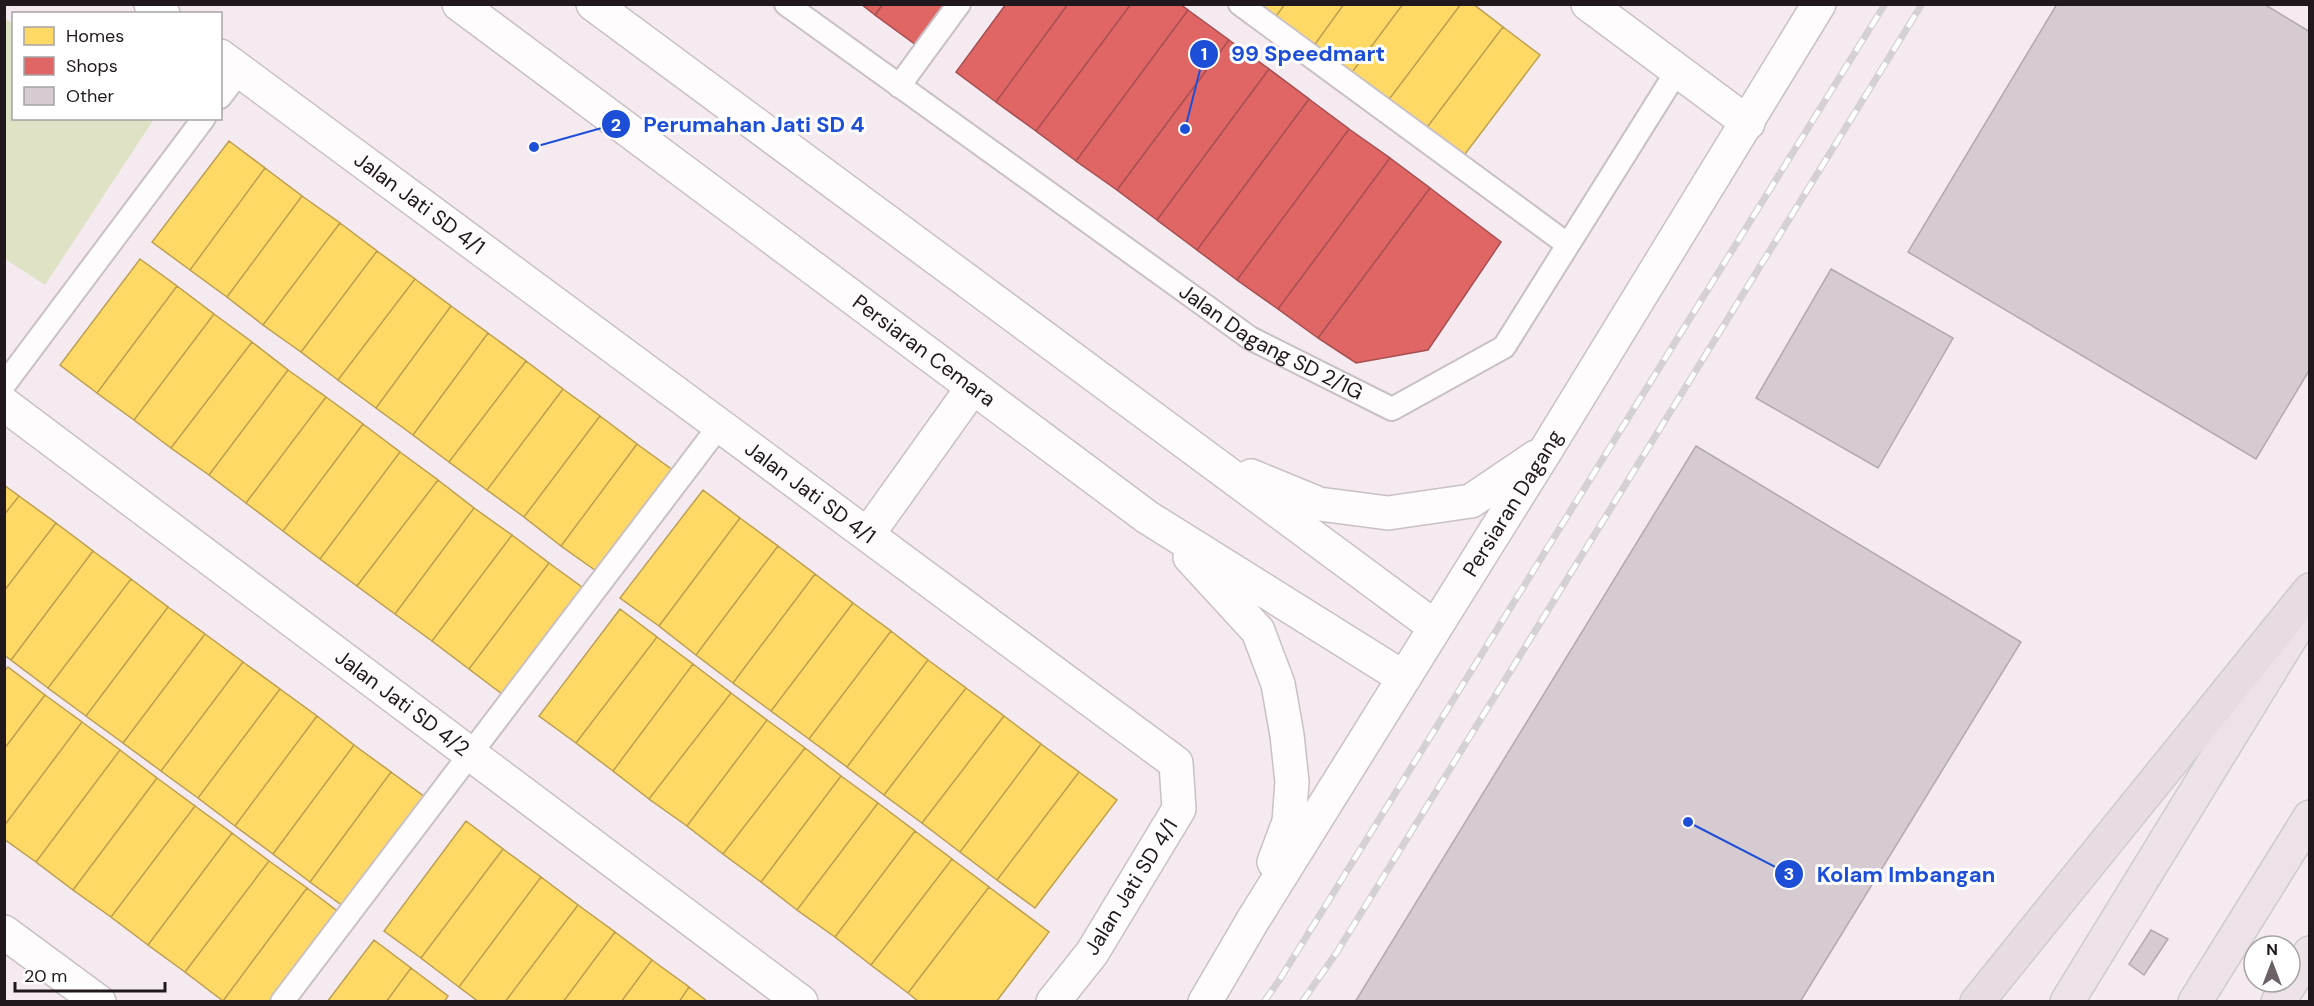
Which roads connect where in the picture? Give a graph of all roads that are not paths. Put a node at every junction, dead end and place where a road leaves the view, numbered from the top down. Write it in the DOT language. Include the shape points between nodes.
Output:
graph roads {
  1 [pos="459,4"];
  2 [pos="593,4"];
  3 [pos="786,4"];
  4 [pos="959,4"];
  5 [pos="1240,4"];
  6 [pos="1588,4"];
  7 [pos="1819,4"];
  8 [pos="230,63"];
  9 [pos="1677,71"];
  10 [pos="899,86"];
  11 [pos="222,90"];
  12 [pos="203,120"];
  13 [pos="1748,123"];
  14 [pos="1568,244"];
  15 [pos="4,385"];
  16 [pos="973,387"];
  17 [pos="4,404"];
  18 [pos="720,425"];
  19 [pos="1546,450"];
  20 [pos="1202,456"];
  21 [pos="1148,517"];
  22 [pos="868,534"];
  23 [pos="2310,590"];
  24 [pos="2310,607"];
  25 [pos="1436,627"];
  26 [pos="1404,678"];
  27 [pos="470,754"];
  28 [pos="2310,817"];
  29 [pos="1253,920"];
  30 [pos="4,932"];
  31 [pos="2310,953"];
  32 [pos="99,1002"];
  33 [pos="282,1002"];
  34 [pos="801,1002"];
  35 [pos="1053,1002"];
  36 [pos="1205,1002"];
  37 [pos="1977,1002"];
  38 [pos="2067,1002"];
  39 [pos="2195,1002"];
  40 [pos="2278,1002"];
  1 -- 16 [label="main road, Persiaran Cemara"];
  2 -- 20 [label="main road"];
  3 -- 10 [label="lane, Jalan Dagang SD 2/1G"];
  4 -- 10 [label="lane"];
  5 -- 14 [label="lane"];
  6 -- 9 [label="main road"];
  7 -- 13 [label="main road, Persiaran Dagang"];
  8 -- 11 [label="lane"];
  8 -- 18 [label="main road, Jalan Jati SD 4/1"];
  9 -- 13 [label="main road"];
  9 -- 14 [label="lane, Jalan Dagang SD 2/1G"];
  10 -- 14 [label="lane, Jalan Dagang SD 2/1G" via="1250,338 1392,409 1503,347"];
  12 -- 15 [label="lane"];
  13 -- 19 [label="main road, Persiaran Dagang"];
  16 -- 21 [label="main road, Persiaran Cemara"];
  16 -- 22 [label="main road"];
  17 -- 27 [label="main road, Jalan Jati SD 4/2"];
  18 -- 22 [label="main road, Jalan Jati SD 4/1"];
  18 -- 27 [label="lane"];
  19 -- 20 [label="main road" via="1471,501 1388,513 1319,504"];
  19 -- 25 [label="main road, Persiaran Dagang"];
  20 -- 25 [label="main road"];
  21 -- 26 [label="main road, Persiaran Cemara"];
  21 -- 29 [label="main road" via="1258,631 1278,684 1292,782 1288,822"];
  22 -- 35 [label="main road, Jalan Jati SD 4/1" via="1176,763 1179,809 1092,954"];
  23 -- 37 [label="highway"];
  24 -- 38 [label="highway"];
  25 -- 26 [label="main road, Persiaran Dagang"];
  26 -- 29 [label="main road, Persiaran Dagang"];
  27 -- 33 [label="lane"];
  27 -- 34 [label="main road, Jalan Jati SD 4/2"];
  28 -- 39 [label="highway"];
  29 -- 36 [label="main road, Persiaran Dagang"];
  30 -- 32 [label="main road"];
  31 -- 40 [label="highway"];
}
